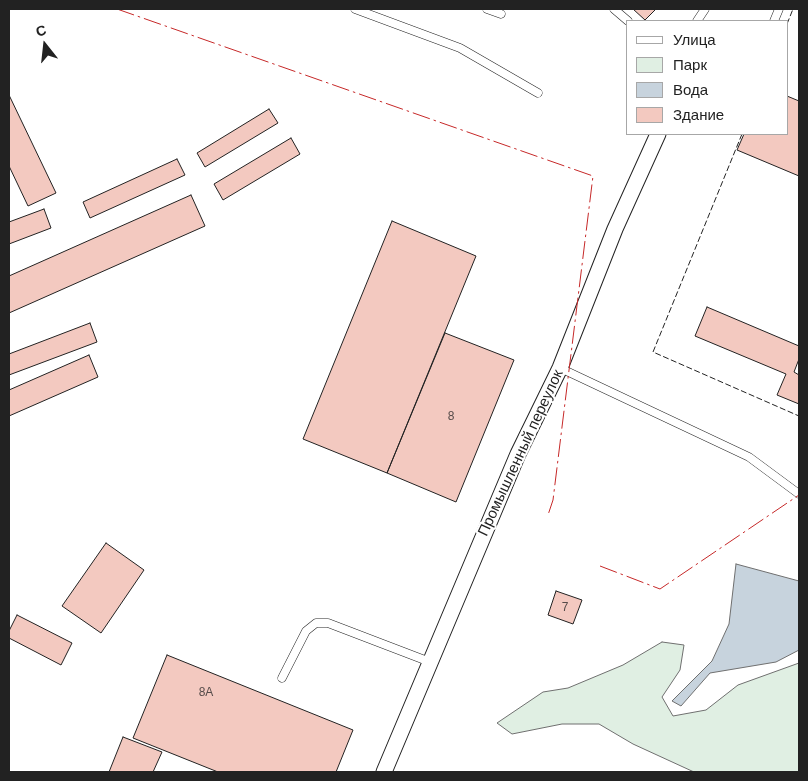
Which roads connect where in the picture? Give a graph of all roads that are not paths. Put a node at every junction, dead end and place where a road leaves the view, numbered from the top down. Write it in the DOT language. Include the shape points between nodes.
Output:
graph roads {
  1 [pos="355,9"];
  2 [pos="487,9"];
  3 [pos="614,9"];
  4 [pos="705,9"];
  5 [pos="501,14"];
  6 [pos="627,20"];
  7 [pos="698,20"];
  8 [pos="538,93"];
  9 [pos="658,135"];
  10 [pos="560,368"];
  11 [pos="799,494"];
  12 [pos="430,662"];
  13 [pos="282,678"];
  14 [pos="384,772"];
  1 -- 8 [label="lane" via="460,48"];
  2 -- 5 [label="lane"];
  3 -- 6 [label="lane"];
  4 -- 7 [label="lane"];
  9 -- 10 [label="street, Промышленный переулок"];
  10 -- 11 [label="lane" via="749,457"];
  10 -- 12 [label="street, Промышленный переулок" via="518,454"];
  12 -- 13 [label="lane" via="328,624 316,623 306,631"];
  12 -- 14 [label="street, Промышленный переулок"];
}
